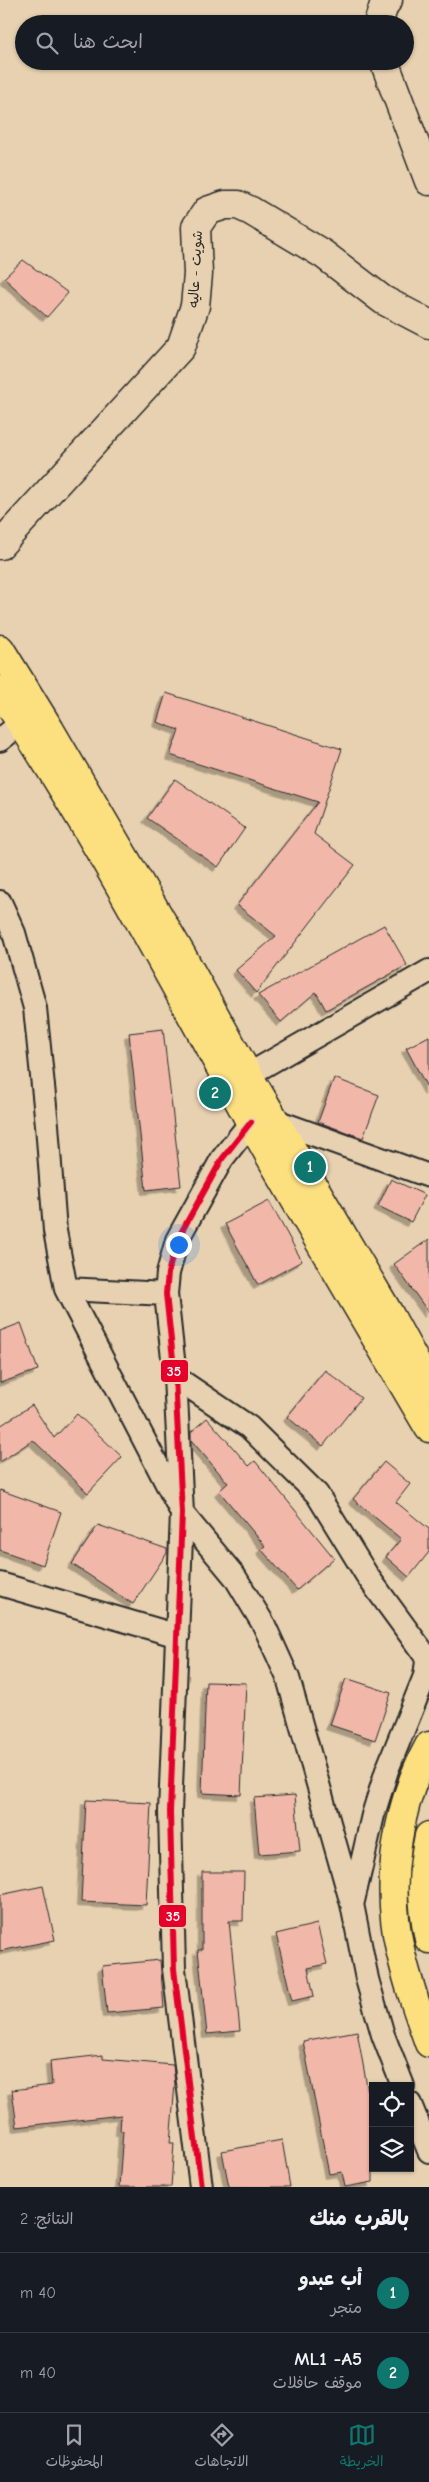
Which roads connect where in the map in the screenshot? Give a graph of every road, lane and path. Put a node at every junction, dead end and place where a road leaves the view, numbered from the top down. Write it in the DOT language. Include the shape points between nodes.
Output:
graph roads {
  1 [pos="388,0"];
  2 [pos="381,15"];
  3 [pos="387,70"];
  4 [pos="429,181"];
  5 [pos="429,324"];
  6 [pos="0,545"];
  7 [pos="0,649"];
  8 [pos="0,691"];
  9 [pos="21,723"];
  10 [pos="0,740"];
  11 [pos="0,902"];
  12 [pos="429,970"];
  13 [pos="248,1075"];
  14 [pos="263,1121"];
  15 [pos="429,1176"];
  16 [pos="66,1289"];
  17 [pos="166,1294"];
  18 [pos="175,1377"];
  19 [pos="429,1387"];
  20 [pos="429,1428"];
  21 [pos="182,1512"];
  22 [pos="0,1584"];
  23 [pos="178,1636"];
  24 [pos="429,1746"];
  25 [pos="429,1836"];
  26 [pos="352,1904"];
  27 [pos="429,1939"];
  28 [pos="429,2043"];
  29 [pos="401,2082"];
  30 [pos="414,2114"];
  31 [pos="429,2151"];
  32 [pos="201,2187"];
  1 -- 2 [label="street"];
  3 -- 4 [label="street"];
  5 -- 6 [label="street, شويت - عاليه" via="383,300 323,254 252,212 238,205 207,211 196,227 198,274 195,306 181,347"];
  7 -- 13 [label="highway" via="123,854"];
  8 -- 9 [label="highway"];
  9 -- 10 [label="street"];
  9 -- 14 [label="highway" via="47,761 169,972"];
  11 -- 16 [label="street" via="14,933 35,1008 55,1231"];
  12 -- 13 [label="street"];
  13 -- 14 [label="highway"];
  14 -- 15 [label="street"];
  14 -- 17 [label="street" via="222,1159 177,1240"];
  14 -- 19 [label="highway" via="388,1312"];
  14 -- 20 [label="highway"];
  16 -- 17 [label="street"];
  16 -- 21 [label="street"];
  17 -- 18 [label="street"];
  18 -- 21 [label="street"];
  18 -- 26 [label="street" via="249,1428 317,1494 368,1577 421,1649 426,1661 424,1676 384,1779"];
  21 -- 23 [label="street"];
  21 -- 26 [label="street" via="235,1577 279,1656"];
  22 -- 23 [label="street"];
  23 -- 32 [label="street" via="170,1812 174,1969"];
  24 -- 28 [label="highway" via="412,1784 398,1836 395,1913 400,1947"];
  25 -- 27 [label="highway" via="422,1867 424,1917"];
  26 -- 29 [label="street" via="367,1979 383,2035"];
  30 -- 31 [label="street"];
}
